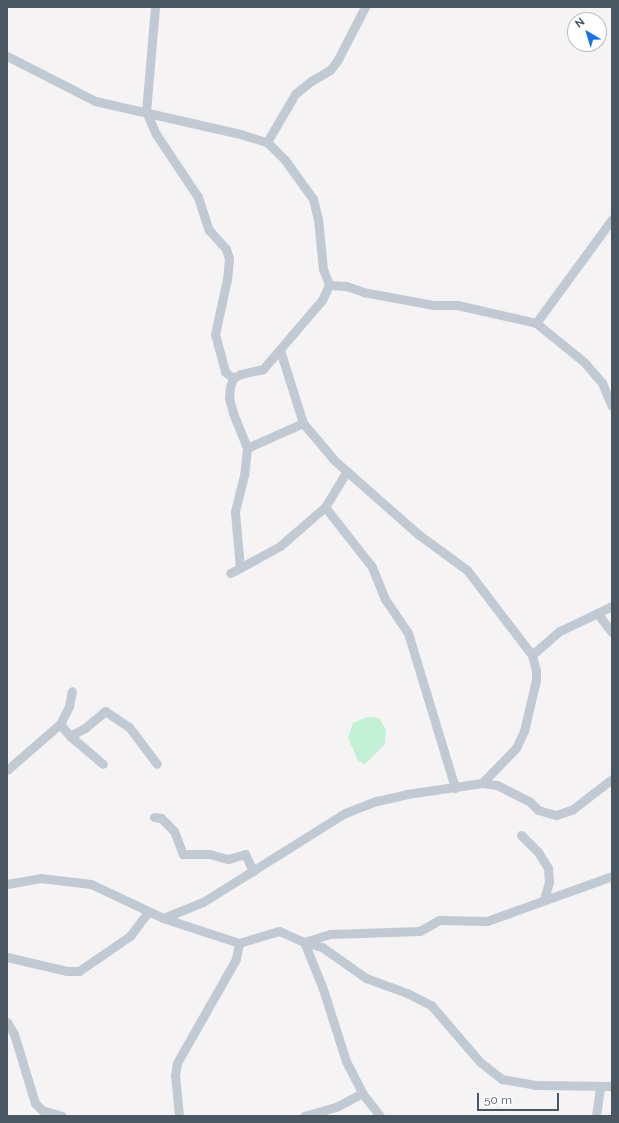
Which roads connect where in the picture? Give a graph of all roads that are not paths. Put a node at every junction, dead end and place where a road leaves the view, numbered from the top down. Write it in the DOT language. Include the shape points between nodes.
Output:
graph roads {
  1 [pos="155,7"];
  2 [pos="365,7"];
  3 [pos="7,56"];
  4 [pos="146,112"];
  5 [pos="267,142"];
  6 [pos="612,218"];
  7 [pos="329,285"];
  8 [pos="536,323"];
  9 [pos="280,350"];
  10 [pos="233,378"];
  11 [pos="612,406"];
  12 [pos="303,423"];
  13 [pos="247,448"];
  14 [pos="347,471"];
  15 [pos="325,507"];
  16 [pos="240,568"];
  17 [pos="230,574"];
  18 [pos="612,606"];
  19 [pos="597,613"];
  20 [pos="612,632"];
  21 [pos="532,656"];
  22 [pos="72,691"];
  23 [pos="60,724"];
  24 [pos="70,736"];
  25 [pos="103,764"];
  26 [pos="157,764"];
  27 [pos="7,770"];
  28 [pos="612,779"];
  29 [pos="482,783"];
  30 [pos="455,788"];
  31 [pos="154,817"];
  32 [pos="521,835"];
  33 [pos="253,871"];
  34 [pos="612,876"];
  35 [pos="7,884"];
  36 [pos="544,899"];
  37 [pos="148,912"];
  38 [pos="163,918"];
  39 [pos="304,942"];
  40 [pos="239,944"];
  41 [pos="7,957"];
  42 [pos="7,1022"];
  43 [pos="600,1086"];
  44 [pos="612,1086"];
  45 [pos="362,1093"];
  46 [pos="62,1116"];
  47 [pos="179,1116"];
  48 [pos="304,1116"];
  49 [pos="380,1116"];
  50 [pos="596,1116"];
  1 -- 4 [label="street"];
  2 -- 5 [label="street" via="334,65 295,94"];
  3 -- 4 [label="street" via="88,98"];
  4 -- 5 [label="street"];
  4 -- 10 [label="street" via="156,134 198,197 208,230 226,249 229,258 215,334 225,372"];
  5 -- 7 [label="street" via="285,160 313,199"];
  6 -- 8 [label="street"];
  7 -- 8 [label="street" via="346,286 363,292 433,305 457,305"];
  7 -- 9 [label="street" via="322,300"];
  8 -- 11 [label="street" via="602,383"];
  9 -- 10 [label="street" via="263,369"];
  9 -- 12 [label="street"];
  10 -- 13 [label="street" via="229,398"];
  12 -- 13 [label="street"];
  12 -- 14 [label="street"];
  13 -- 16 [label="street" via="244,475 235,512"];
  14 -- 15 [label="street"];
  14 -- 21 [label="street" via="419,535 467,570"];
  15 -- 16 [label="street" via="280,546"];
  15 -- 30 [label="street" via="372,567 385,599 408,633"];
  16 -- 17 [label="street"];
  18 -- 19 [label="street"];
  19 -- 20 [label="street"];
  19 -- 21 [label="street" via="560,631"];
  21 -- 29 [label="street" via="536,680 524,730 516,748"];
  22 -- 23 [label="street" via="69,706"];
  23 -- 24 [label="street"];
  23 -- 27 [label="street"];
  24 -- 25 [label="street"];
  24 -- 26 [label="street" via="85,728 105,711 129,727"];
  28 -- 29 [label="street" via="573,809 556,815 542,812 530,802 497,785"];
  29 -- 30 [label="street"];
  30 -- 33 [label="street" via="377,801 345,814"];
  31 -- 33 [label="street" via="161,818 174,831 183,854 209,854 228,859 245,854"];
  32 -- 36 [label="street" via="538,852 548,868 550,882"];
  33 -- 38 [label="street" via="203,902"];
  34 -- 36 [label="street"];
  35 -- 37 [label="street" via="40,878 91,884"];
  36 -- 39 [label="street" via="487,921 439,920 420,931 331,934"];
  37 -- 38 [label="street"];
  37 -- 41 [label="street" via="130,936 80,971 67,971"];
  38 -- 40 [label="street"];
  39 -- 40 [label="street" via="279,931"];
  39 -- 43 [label="street" via="322,947 366,978 431,1005 480,1062 502,1079 535,1086"];
  39 -- 45 [label="street" via="322,986 346,1061"];
  40 -- 47 [label="street" via="236,958 177,1063 175,1075"];
  42 -- 46 [label="street" via="14,1034 35,1103 42,1110"];
  43 -- 44 [label="street"];
  43 -- 50 [label="street"];
  45 -- 48 [label="street" via="338,1106"];
  45 -- 49 [label="street"];
}
